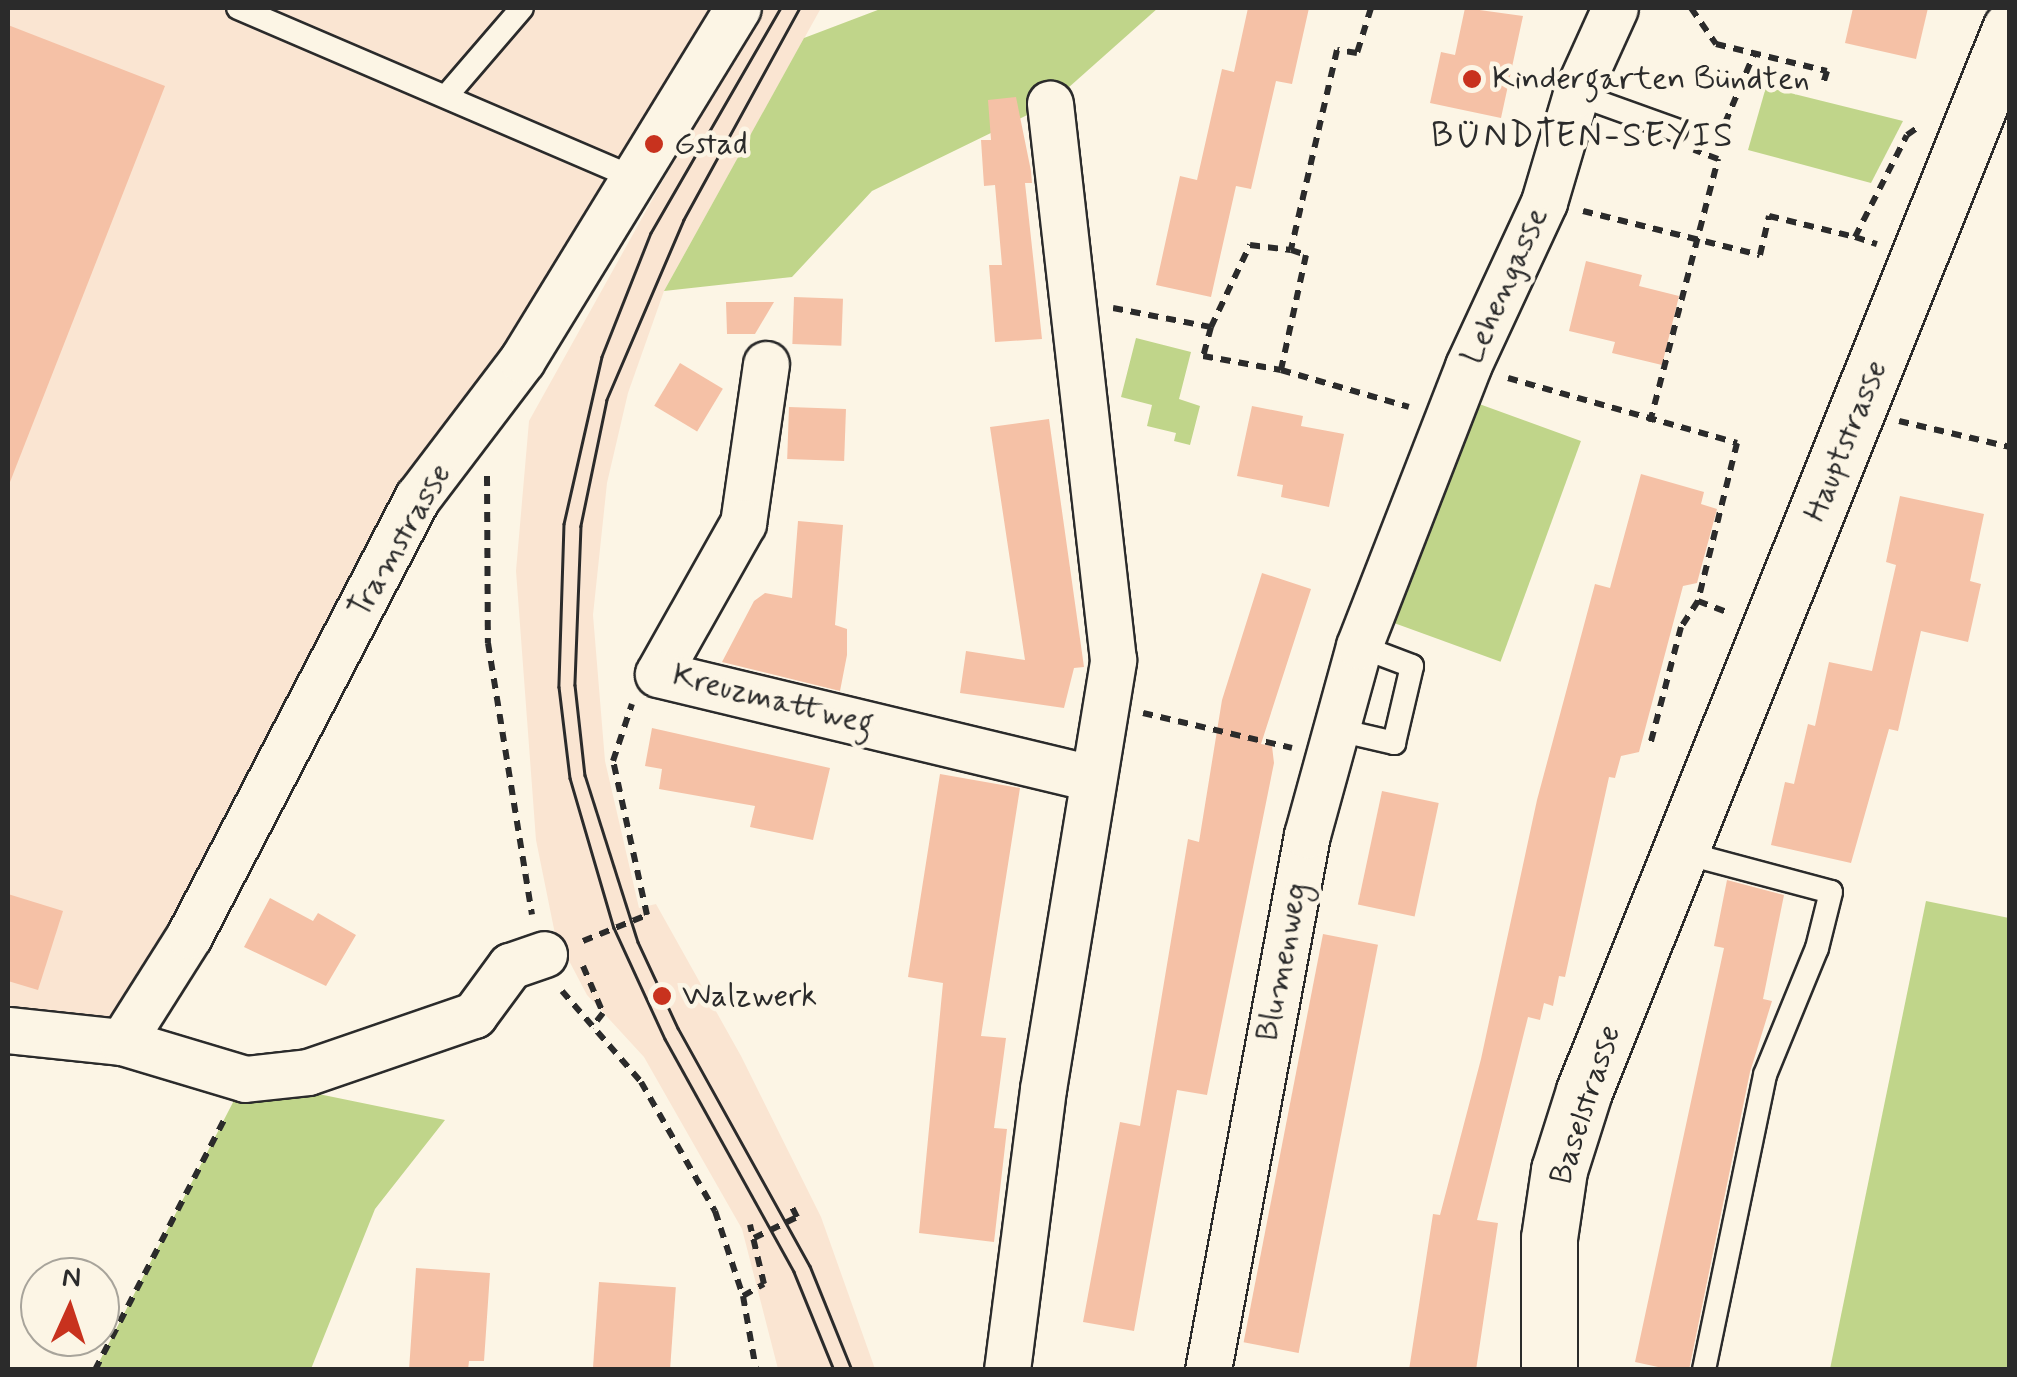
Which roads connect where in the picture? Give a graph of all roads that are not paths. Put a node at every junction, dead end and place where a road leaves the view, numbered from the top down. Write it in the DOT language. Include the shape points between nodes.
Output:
graph roads {
  1 [pos="238,8"];
  2 [pos="522,8"];
  3 [pos="738,8"];
  4 [pos="1615,8"];
  5 [pos="2010,29"];
  6 [pos="448,94"];
  7 [pos="1576,94"];
  8 [pos="1050,104"];
  9 [pos="1676,130"];
  10 [pos="634,178"];
  11 [pos="766,364"];
  12 [pos="1389,563"];
  13 [pos="1360,646"];
  14 [pos="1331,743"];
  15 [pos="1092,778"];
  16 [pos="1682,852"];
  17 [pos="563,950"];
  18 [pos="8,1030"];
  19 [pos="122,1042"];
  20 [pos="1007,1370"];
  21 [pos="1208,1370"];
  22 [pos="1548,1370"];
  23 [pos="1704,1370"];
  1 -- 6 [label="lane"];
  2 -- 6 [label="lane"];
  3 -- 10 [label="street, Tramstrasse"];
  4 -- 7 [label="street, Lehengasse"];
  5 -- 16 [label="main road, Hauptstrasse"];
  6 -- 10 [label="lane"];
  7 -- 9 [label="lane"];
  7 -- 12 [label="street, Lehengasse" via="1544,202 1468,366"];
  8 -- 15 [label="street" via="1113,660"];
  10 -- 19 [label="street, Tramstrasse" via="522,360 418,497 189,936"];
  11 -- 15 [label="street, Kreuzmattweg" via="742,523 658,674"];
  12 -- 13 [label="street, Blumenweg"];
  13 -- 14 [label="street, Blumenweg"];
  13 -- 14 [label="lane" via="1412,666 1394,743"];
  14 -- 21 [label="street, Blumenweg"];
  15 -- 20 [label="street"];
  16 -- 22 [label="main road, Baselstrasse" via="1584,1090 1559,1170 1549,1238"];
  16 -- 23 [label="lane" via="1831,892 1817,948 1764,1075"];
  17 -- 19 [label="street" via="510,966 474,1014 324,1068 245,1079"];
  18 -- 19 [label="street"];
}
